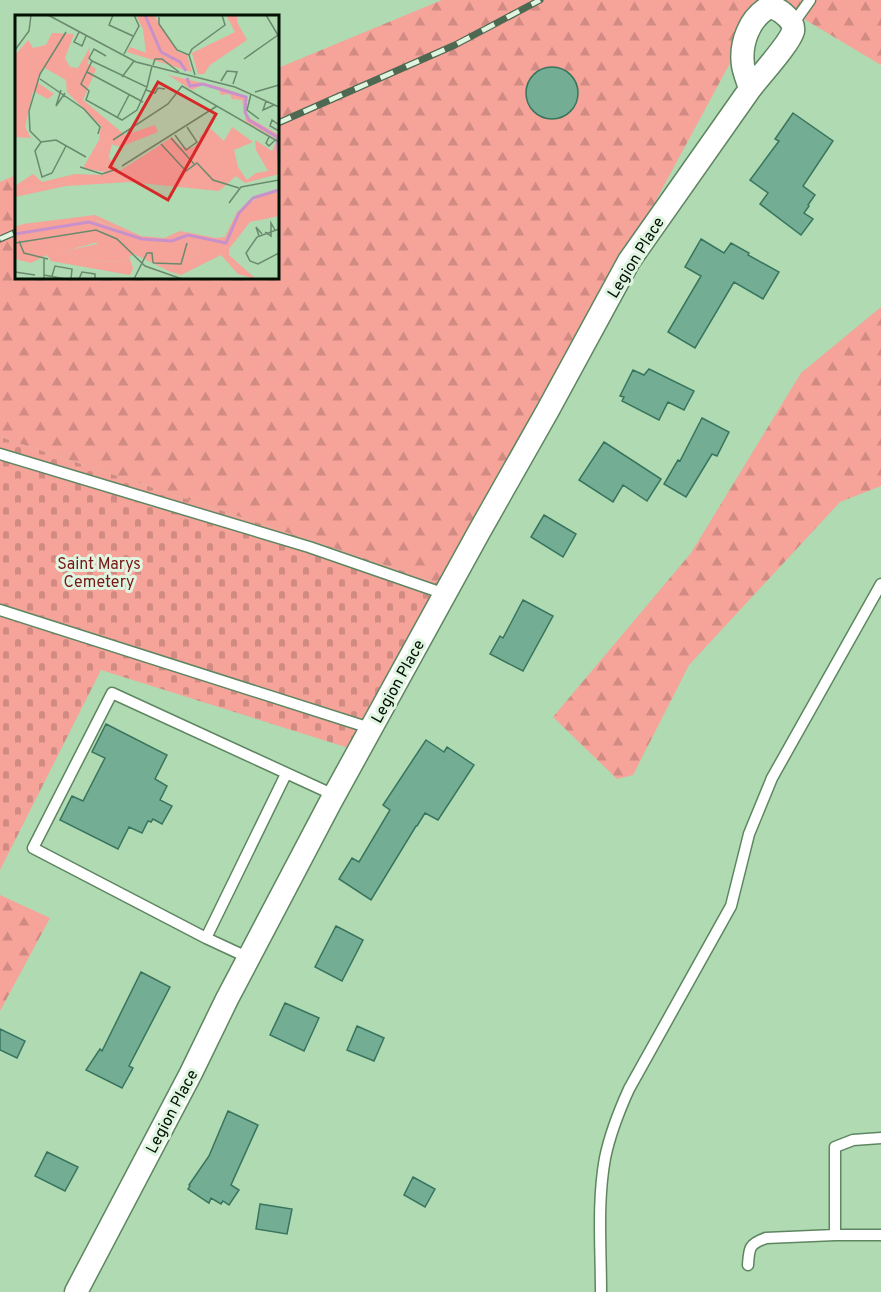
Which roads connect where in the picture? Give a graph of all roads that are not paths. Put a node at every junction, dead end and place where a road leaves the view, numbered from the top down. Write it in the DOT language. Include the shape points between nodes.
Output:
graph roads {
  1 [pos="810,0"];
  2 [pos="793,24"];
  3 [pos="750,89"];
  4 [pos="0,454"];
  5 [pos="881,584"];
  6 [pos="445,594"];
  7 [pos="0,610"];
  8 [pos="370,729"];
  9 [pos="286,774"];
  10 [pos="334,795"];
  11 [pos="206,938"];
  12 [pos="249,958"];
  13 [pos="881,1138"];
  14 [pos="835,1235"];
  15 [pos="881,1235"];
  16 [pos="748,1265"];
  17 [pos="76,1292"];
  18 [pos="601,1292"];
  1 -- 2 [label="lane"];
  2 -- 3 [label="street, Legion Place" via="788,42"];
  2 -- 3 [label="street" via="776,8 769,7 751,24 743,65"];
  3 -- 6 [label="street, Legion Place" via="629,261"];
  4 -- 6 [label="lane" via="309,547"];
  5 -- 18 [label="lane" via="772,778 748,834 731,906 617,1114 604,1169"];
  6 -- 8 [label="street, Legion Place"];
  7 -- 8 [label="lane"];
  8 -- 10 [label="street, Legion Place"];
  9 -- 10 [label="lane"];
  9 -- 11 [label="lane"];
  9 -- 11 [label="lane" via="112,693 33,848"];
  10 -- 12 [label="street, Legion Place"];
  11 -- 12 [label="lane"];
  12 -- 17 [label="street, Legion Place"];
  13 -- 14 [label="lane" via="853,1140 835,1147"];
  14 -- 15 [label="lane"];
  14 -- 16 [label="lane" via="766,1238 748,1250"];
}
